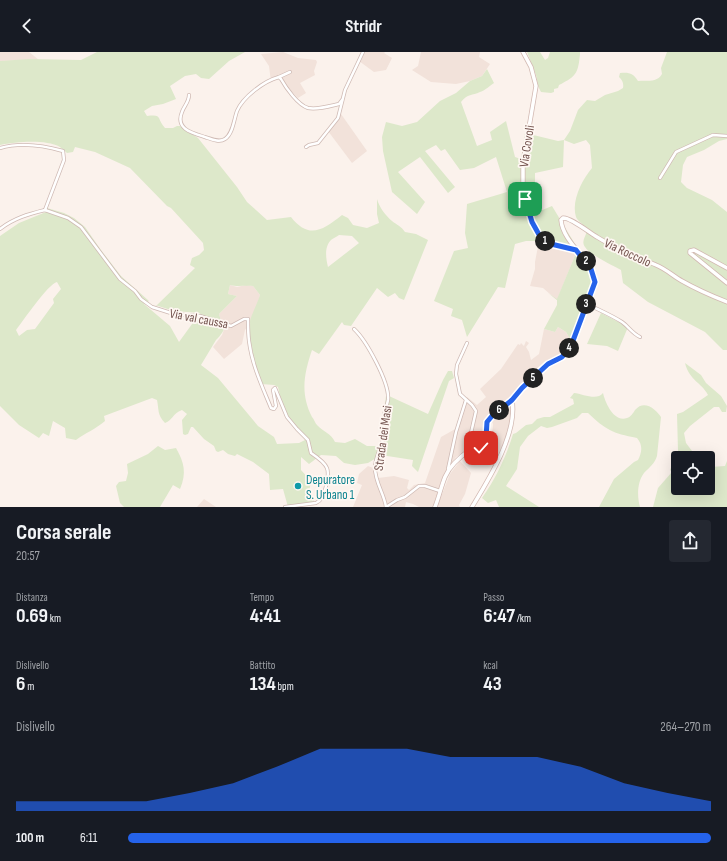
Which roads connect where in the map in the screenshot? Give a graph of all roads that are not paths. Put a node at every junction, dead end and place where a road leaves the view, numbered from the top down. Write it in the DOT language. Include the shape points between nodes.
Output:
graph roads {
  1 [pos="363,52"];
  2 [pos="523,52"];
  3 [pos="290,72"];
  4 [pos="279,77"];
  5 [pos="189,95"];
  6 [pos="342,100"];
  7 [pos="727,136"];
  8 [pos="0,148"];
  9 [pos="306,148"];
  10 [pos="660,178"];
  11 [pos="45,210"];
  12 [pos="0,229"];
  13 [pos="576,250"];
  14 [pos="727,268"];
  15 [pos="727,283"];
  16 [pos="727,302"];
  17 [pos="586,304"];
  18 [pos="354,328"];
  19 [pos="640,336"];
  20 [pos="467,343"];
  21 [pos="466,400"];
  22 [pos="512,400"];
  23 [pos="471,449"];
  24 [pos="448,472"];
  25 [pos="441,491"];
  26 [pos="285,507"];
  27 [pos="386,507"];
  28 [pos="435,507"];
  29 [pos="472,507"];
  1 -- 6 [label="street"];
  2 -- 13 [label="street, Via Covoli" via="531,67 536,86 523,163 525,199 532,222 542,240"];
  3 -- 4 [label="street"];
  4 -- 5 [label="street" via="259,87 242,103 228,135 223,140 192,133 182,125 181,114"];
  4 -- 6 [label="street" via="291,93 308,108 339,104"];
  6 -- 9 [label="street" via="336,122 318,144"];
  7 -- 10 [label="street" via="713,135 676,152"];
  8 -- 11 [label="street" via="19,145 63,151 64,160"];
  11 -- 12 [label="street" via="15,219"];
  11 -- 26 [label="street, Via val caussa" via="64,216 81,227 120,279 141,299 155,308 174,314 200,316 231,326 247,319 252,358 271,408 274,409 276,406 275,388 287,417 307,438 311,453 321,459 328,470 320,501"];
  13 -- 16 [label="street, Via Roccolo" via="564,230 561,221 563,218 622,251 656,265 687,284"];
  13 -- 17 [label="street" via="595,278 594,288"];
  14 -- 15 [label="street" via="694,250 690,251"];
  17 -- 19 [label="street" via="615,318"];
  17 -- 22 [label="street" via="573,342 564,355 548,364"];
  18 -- 27 [label="street, Strada dei Masi" via="372,354 387,391 384,437 375,466"];
  20 -- 21 [label="street" via="456,372 460,393"];
  21 -- 23 [label="street" via="476,413"];
  21 -- 24 [label="street"];
  22 -- 23 [label="street" via="487,422 486,438 482,446 475,450"];
  22 -- 29 [label="street" via="512,420 500,455"];
  23 -- 24 [label="street"];
  24 -- 25 [label="street"];
  25 -- 27 [label="street" via="419,486"];
  25 -- 28 [label="street"];
}
